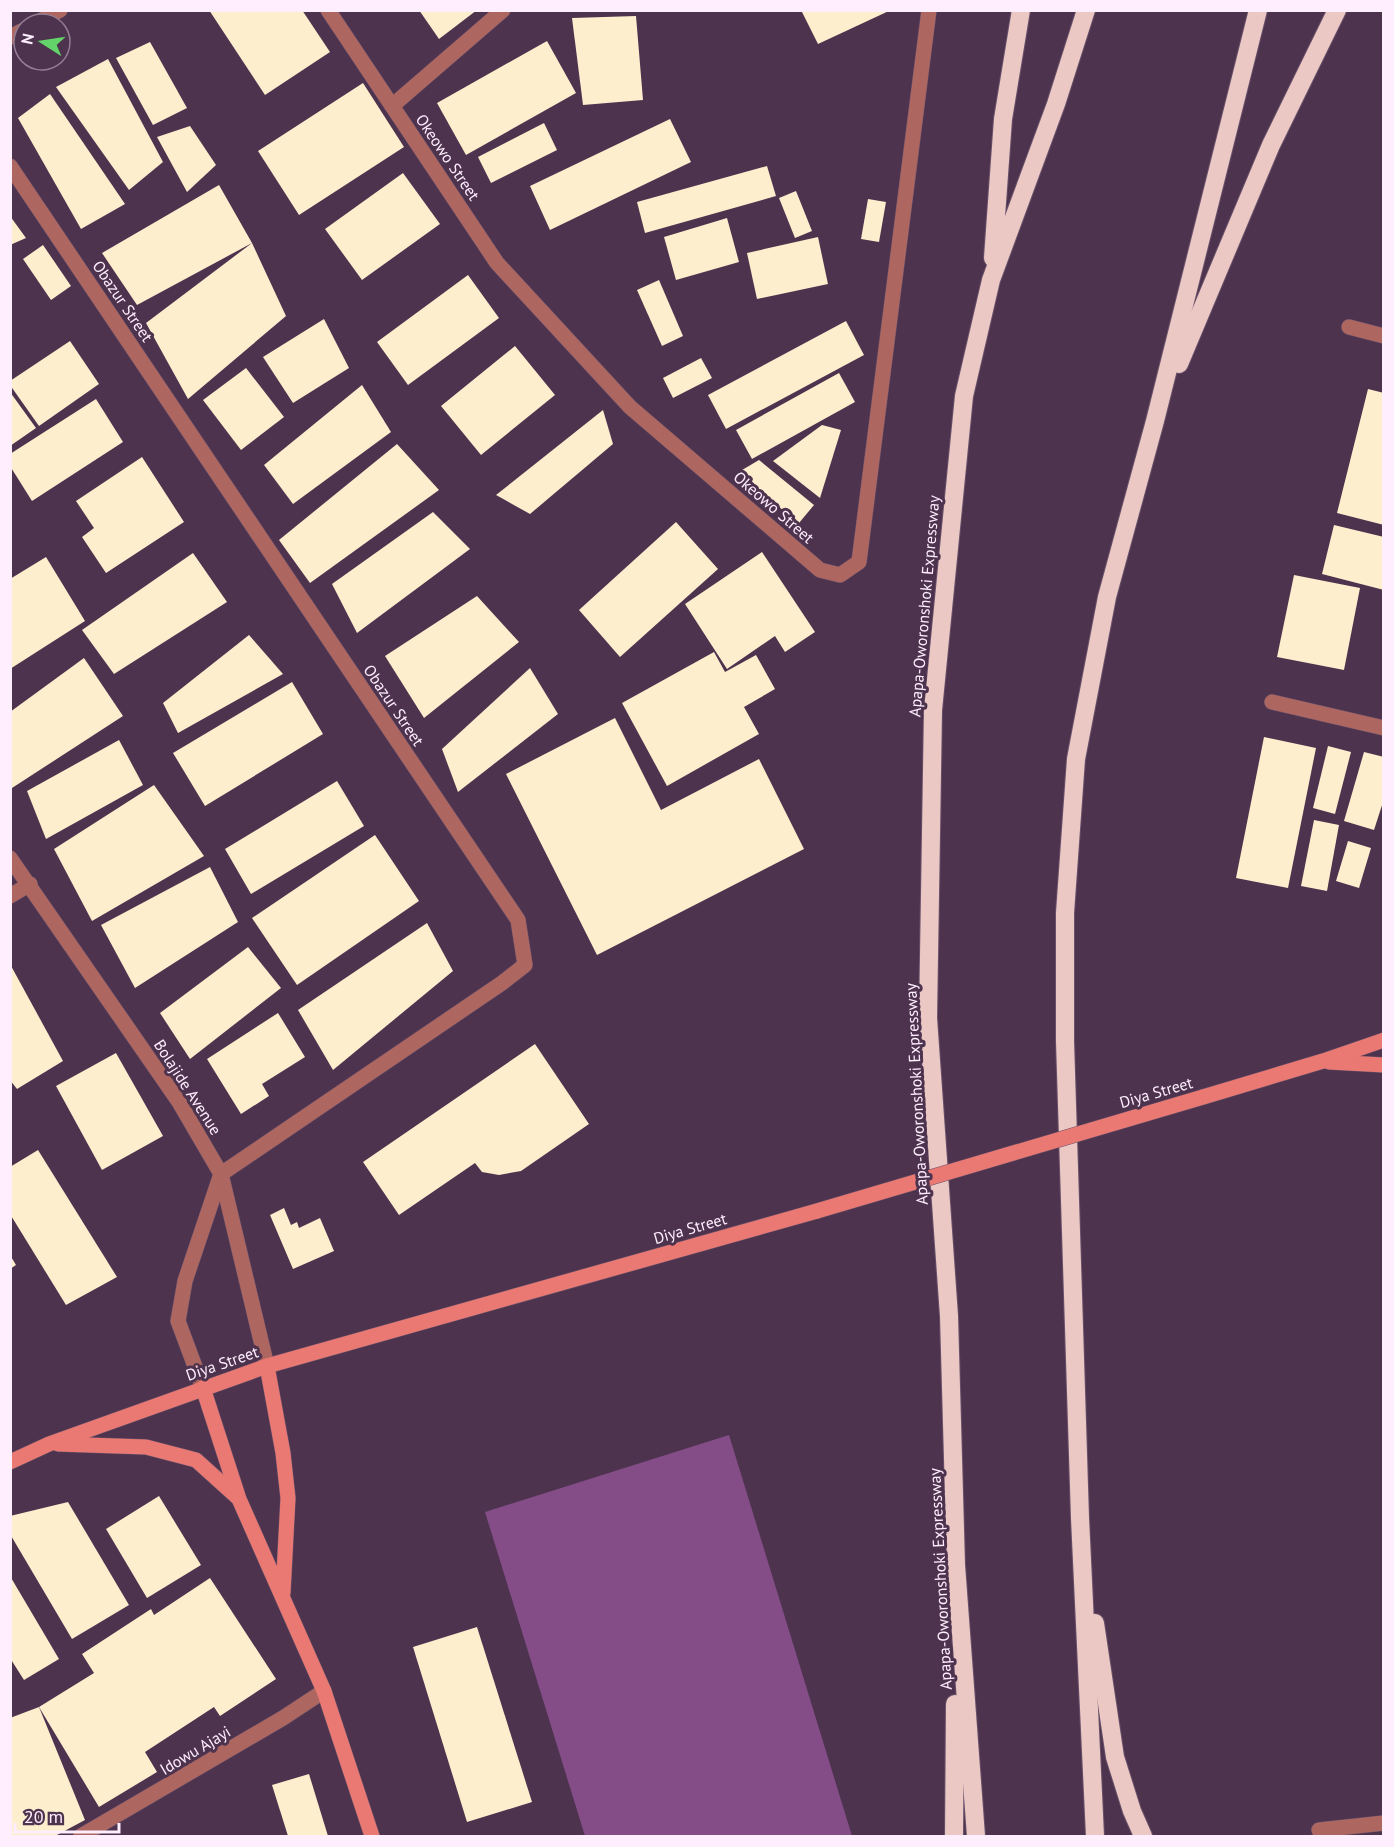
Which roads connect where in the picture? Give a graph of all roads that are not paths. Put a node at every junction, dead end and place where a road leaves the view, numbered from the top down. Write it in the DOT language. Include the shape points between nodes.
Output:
graph roads {
  1 [pos="328,10"];
  2 [pos="503,10"];
  3 [pos="929,10"];
  4 [pos="1021,10"];
  5 [pos="1086,10"];
  6 [pos="1258,10"];
  7 [pos="1337,10"];
  8 [pos="392,106"];
  9 [pos="10,166"];
  10 [pos="991,280"];
  11 [pos="1349,327"];
  12 [pos="1383,336"];
  13 [pos="1155,421"];
  14 [pos="1272,702"];
  15 [pos="1383,728"];
  16 [pos="10,858"];
  17 [pos="30,884"];
  18 [pos="10,896"];
  19 [pos="1383,1040"];
  20 [pos="1323,1061"];
  21 [pos="1383,1065"];
  22 [pos="221,1174"];
  23 [pos="267,1366"];
  24 [pos="203,1388"];
  25 [pos="49,1444"];
  26 [pos="10,1462"];
  27 [pos="239,1498"];
  28 [pos="1080,1518"];
  29 [pos="956,1565"];
  30 [pos="283,1596"];
  31 [pos="324,1691"];
  32 [pos="1383,1823"];
  33 [pos="1319,1830"];
  34 [pos="81,1836"];
  35 [pos="372,1836"];
  36 [pos="954,1836"];
  37 [pos="976,1836"];
  38 [pos="1095,1836"];
  39 [pos="1143,1836"];
  1 -- 8 [label="street, Okeowo Street"];
  2 -- 8 [label="street"];
  3 -- 8 [label="street, Okeowo Street" via="859,562 840,575 820,570 630,406 496,263"];
  4 -- 10 [label="highway" via="1003,119"];
  5 -- 10 [label="highway"];
  6 -- 13 [label="highway"];
  7 -- 13 [label="highway" via="1271,144"];
  9 -- 22 [label="street, Obazur Street" via="518,920 525,965"];
  10 -- 29 [label="highway, Apapa-Oworonshoki Expressway" via="964,396 933,710 928,1018 949,1316"];
  11 -- 12 [label="street"];
  13 -- 28 [label="highway" via="1107,597 1078,748 1065,913 1065,1041"];
  14 -- 15 [label="street"];
  16 -- 17 [label="street, Bolajide Avenue"];
  17 -- 18 [label="street"];
  17 -- 22 [label="street, Bolajide Avenue" via="179,1102"];
  19 -- 20 [label="main road, Diya Street"];
  20 -- 21 [label="main road"];
  20 -- 23 [label="main road, Diya Street, bridge" via="817,1211"];
  22 -- 23 [label="street, Bolajide Avenue"];
  22 -- 24 [label="street" via="185,1281 178,1321"];
  23 -- 24 [label="main road, Diya Street"];
  23 -- 30 [label="main road" via="288,1498"];
  24 -- 25 [label="main road, Diya Street"];
  24 -- 27 [label="main road"];
  25 -- 26 [label="main road, Diya Street"];
  25 -- 27 [label="main road" via="146,1447 196,1460"];
  27 -- 30 [label="main road"];
  28 -- 38 [label="highway"];
  28 -- 39 [label="highway" via="1115,1757"];
  29 -- 36 [label="highway"];
  29 -- 37 [label="highway, Apapa-Oworonshoki Expressway"];
  30 -- 31 [label="main road"];
  31 -- 34 [label="street, Idowu Ajayi" via="283,1719"];
  31 -- 35 [label="main road"];
  32 -- 33 [label="street"];
}
